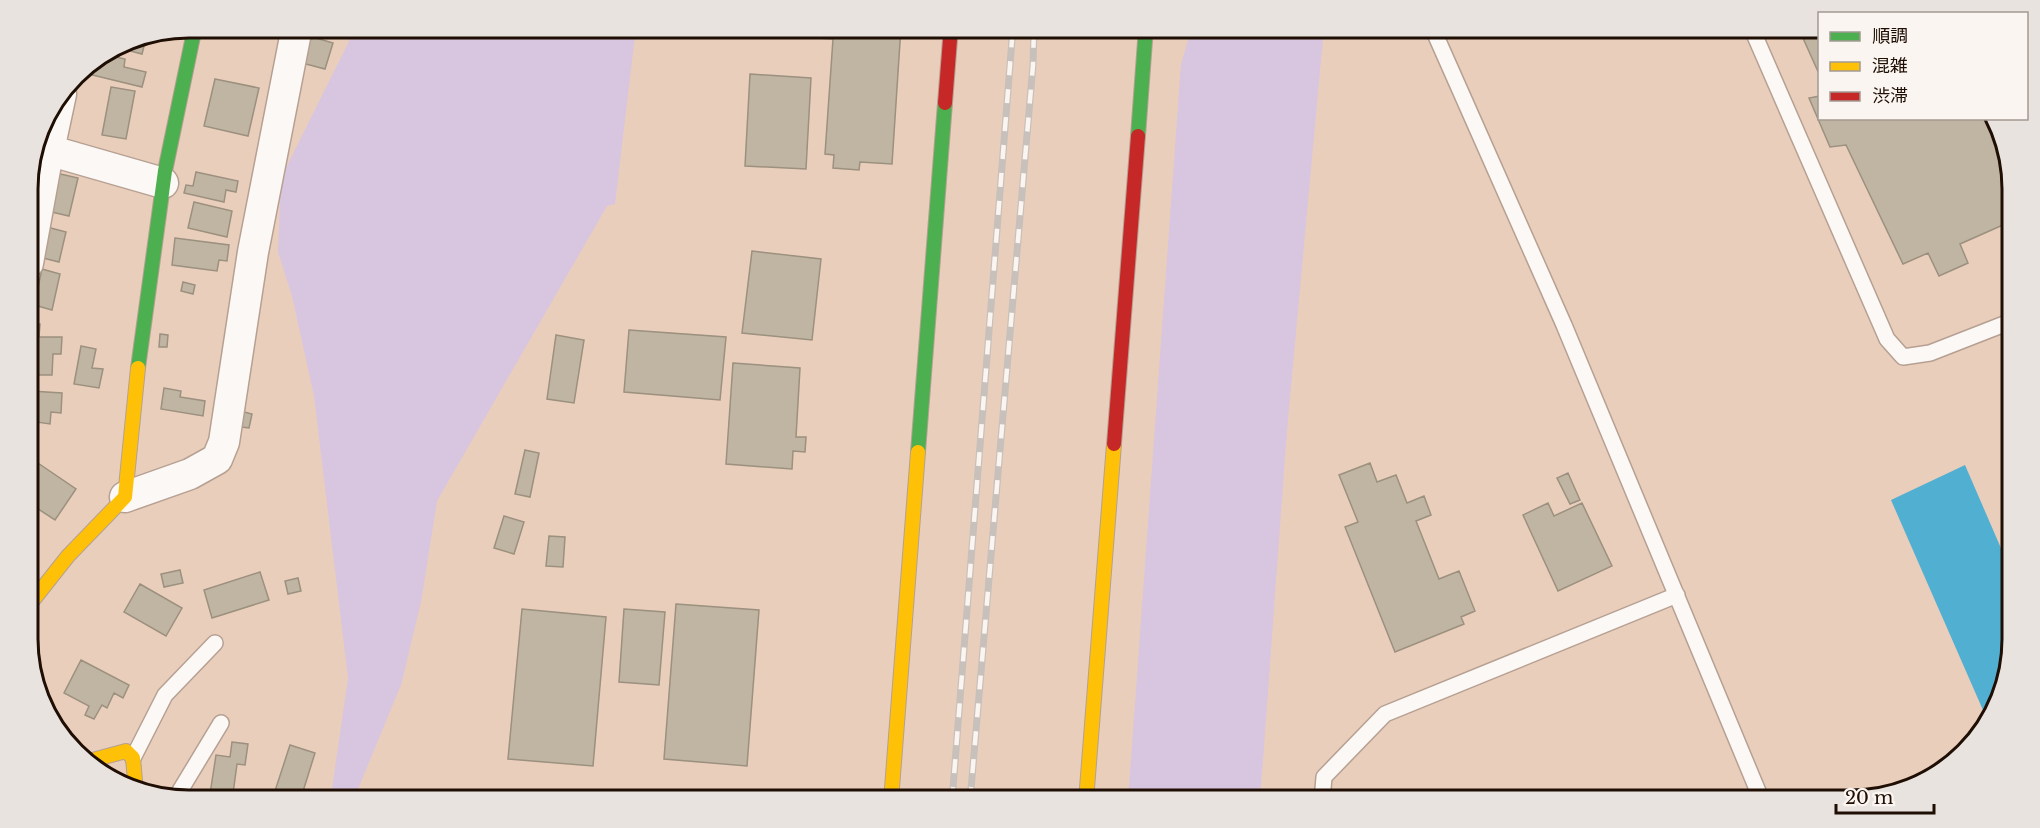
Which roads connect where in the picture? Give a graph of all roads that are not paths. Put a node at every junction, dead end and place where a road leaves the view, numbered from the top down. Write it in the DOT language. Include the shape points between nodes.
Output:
graph roads {
  1 [pos="193,38"];
  2 [pos="295,38"];
  3 [pos="950,38"];
  4 [pos="1145,38"];
  5 [pos="1437,38"];
  6 [pos="1756,38"];
  7 [pos="56,117"];
  8 [pos="48,150"];
  9 [pos="163,183"];
  10 [pos="38,206"];
  11 [pos="2002,325"];
  12 [pos="125,497"];
  13 [pos="38,594"];
  14 [pos="1677,595"];
  15 [pos="215,643"];
  16 [pos="221,723"];
  17 [pos="133,758"];
  18 [pos="96,759"];
  19 [pos="135,781"];
  20 [pos="181,790"];
  21 [pos="892,790"];
  22 [pos="1087,790"];
  23 [pos="1323,790"];
  24 [pos="1757,790"];
  1 -- 9 [label="street"];
  2 -- 12 [label="street" via="253,252 224,442 217,459 190,474"];
  3 -- 21 [label="street"];
  4 -- 22 [label="street"];
  5 -- 14 [label="lane" via="1564,325"];
  6 -- 11 [label="lane" via="1887,339 1903,357 1930,353"];
  7 -- 8 [label="street"];
  8 -- 9 [label="street"];
  8 -- 10 [label="street"];
  9 -- 12 [label="street"];
  12 -- 13 [label="street"];
  14 -- 23 [label="lane" via="1385,714 1324,777"];
  14 -- 24 [label="lane"];
  15 -- 17 [label="lane" via="165,695"];
  16 -- 20 [label="lane"];
  17 -- 18 [label="street" via="126,751"];
  17 -- 19 [label="street"];
}
